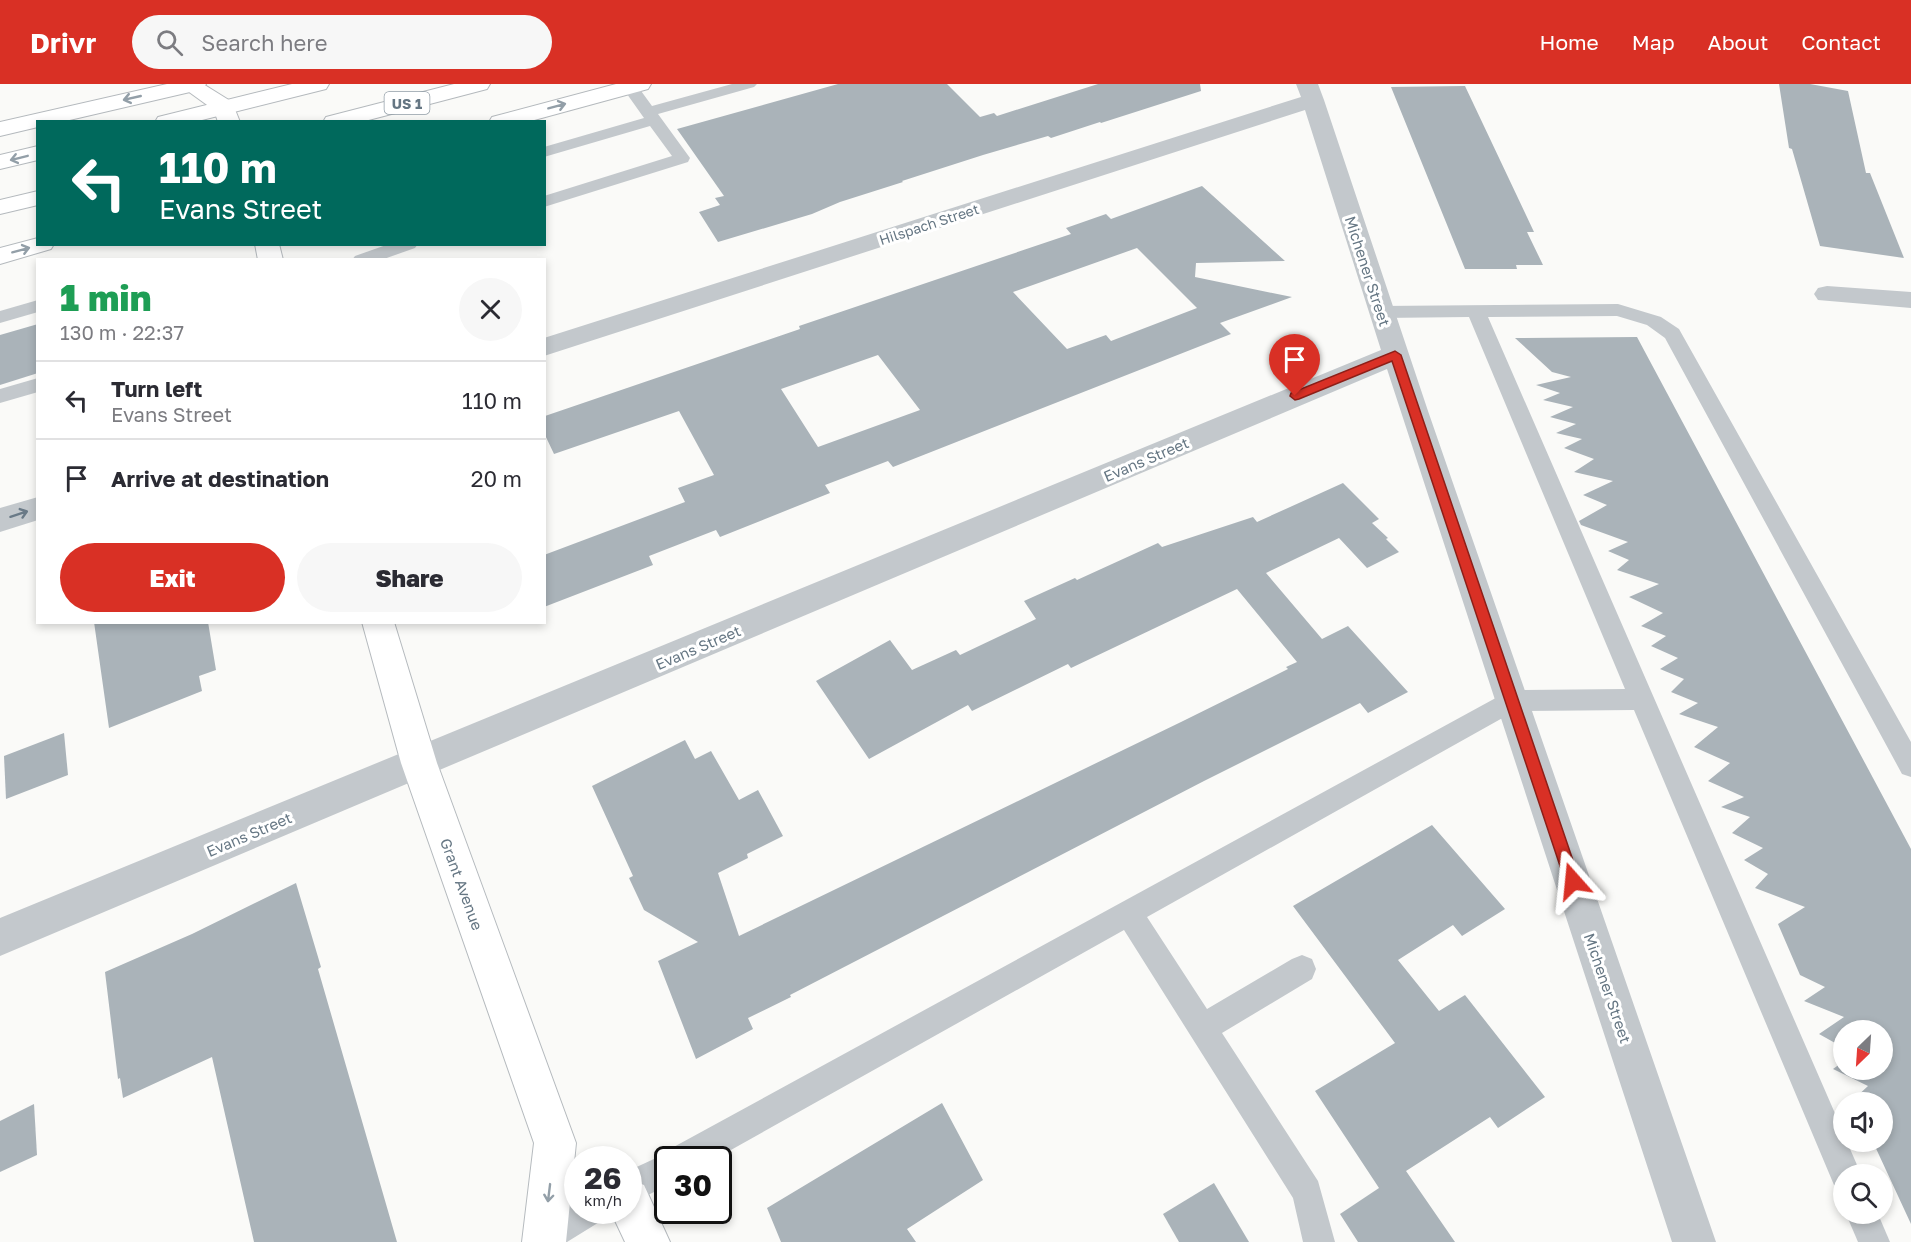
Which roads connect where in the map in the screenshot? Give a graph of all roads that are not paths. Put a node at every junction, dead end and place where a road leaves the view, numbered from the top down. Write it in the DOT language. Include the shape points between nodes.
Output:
graph roads {
  1 [pos="191,84"];
  2 [pos="236,84"];
  3 [pos="318,84"];
  4 [pos="480,84"];
  5 [pos="749,84"];
  6 [pos="635,85"];
  7 [pos="1310,92"];
  8 [pos="226,114"];
  9 [pos="651,116"];
  10 [pos="38,120"];
  11 [pos="181,120"];
  12 [pos="342,120"];
  13 [pos="507,120"];
  14 [pos="36,121"];
  15 [pos="0,129"];
  16 [pos="546,152"];
  17 [pos="36,153"];
  18 [pos="0,162"];
  19 [pos="36,198"];
  20 [pos="546,201"];
  21 [pos="0,207"];
  22 [pos="36,246"];
  23 [pos="402,246"];
  24 [pos="0,256"];
  25 [pos="367,258"];
  26 [pos="1827,294"];
  27 [pos="1911,300"];
  28 [pos="36,307"];
  29 [pos="1476,311"];
  30 [pos="1381,312"];
  31 [pos="0,317"];
  32 [pos="546,346"];
  33 [pos="1395,355"];
  34 [pos="36,386"];
  35 [pos="0,396"];
  36 [pos="36,509"];
  37 [pos="0,520"];
  38 [pos="379,624"];
  39 [pos="1641,699"];
  40 [pos="1512,701"];
  41 [pos="419,763"];
  42 [pos="1911,766"];
  43 [pos="1128,912"];
  44 [pos="0,937"];
  45 [pos="1302,969"];
  46 [pos="1203,1028"];
  47 [pos="565,1146"];
  48 [pos="706,1146"];
  49 [pos="564,1163"];
  50 [pos="1841,1164"];
  51 [pos="569,1224"];
  52 [pos="639,1224"];
  53 [pos="1866,1224"];
  54 [pos="544,1240"];
  55 [pos="648,1242"];
  56 [pos="1319,1242"];
  57 [pos="1694,1242"];
  58 [pos="1874,1242"];
  1 -- 8 [label="main road"];
  1 -- 10 [label="main road, one-way"];
  2 -- 8 [label="main road"];
  3 -- 8 [label="main road"];
  4 -- 12 [label="main road, US 1"];
  5 -- 9 [label="lane"];
  6 -- 9 [label="lane"];
  13 -- 6 [label="main road, one-way"];
  7 -- 30 [label="street, Michener Street"];
  7 -- 32 [label="street, Hilspach Street"];
  8 -- 11 [label="main road"];
  9 -- 16 [label="lane"];
  9 -- 20 [label="lane" via="682,158"];
  14 -- 15 [label="main road, one-way"];
  17 -- 18 [label="main road, one-way"];
  19 -- 21 [label="main road"];
  24 -- 22 [label="main road, one-way"];
  23 -- 25 [label="lane"];
  26 -- 27 [label="street"];
  28 -- 31 [label="lane"];
  29 -- 30 [label="lane"];
  29 -- 39 [label="lane"];
  29 -- 42 [label="lane" via="1618,310 1654,321 1672,334"];
  30 -- 33 [label="street, Michener Street"];
  33 -- 40 [label="street, Michener Street"];
  33 -- 41 [label="street, Evans Street"];
  34 -- 35 [label="lane"];
  37 -- 36 [label="street, one-way"];
  38 -- 41 [label="main road, Grant Avenue"];
  39 -- 40 [label="lane"];
  39 -- 50 [label="lane"];
  40 -- 43 [label="lane"];
  40 -- 57 [label="street, Michener Street"];
  41 -- 44 [label="street, Evans Street"];
  41 -- 47 [label="main road, Grant Avenue"];
  43 -- 46 [label="lane"];
  43 -- 48 [label="lane"];
  45 -- 46 [label="lane"];
  46 -- 56 [label="lane" via="1307,1191"];
  49 -- 54 [label="main road, Grant Avenue, one-way"];
  51 -- 54 [label="lane"];
  52 -- 55 [label="main road"];
  53 -- 58 [label="lane"];
}
